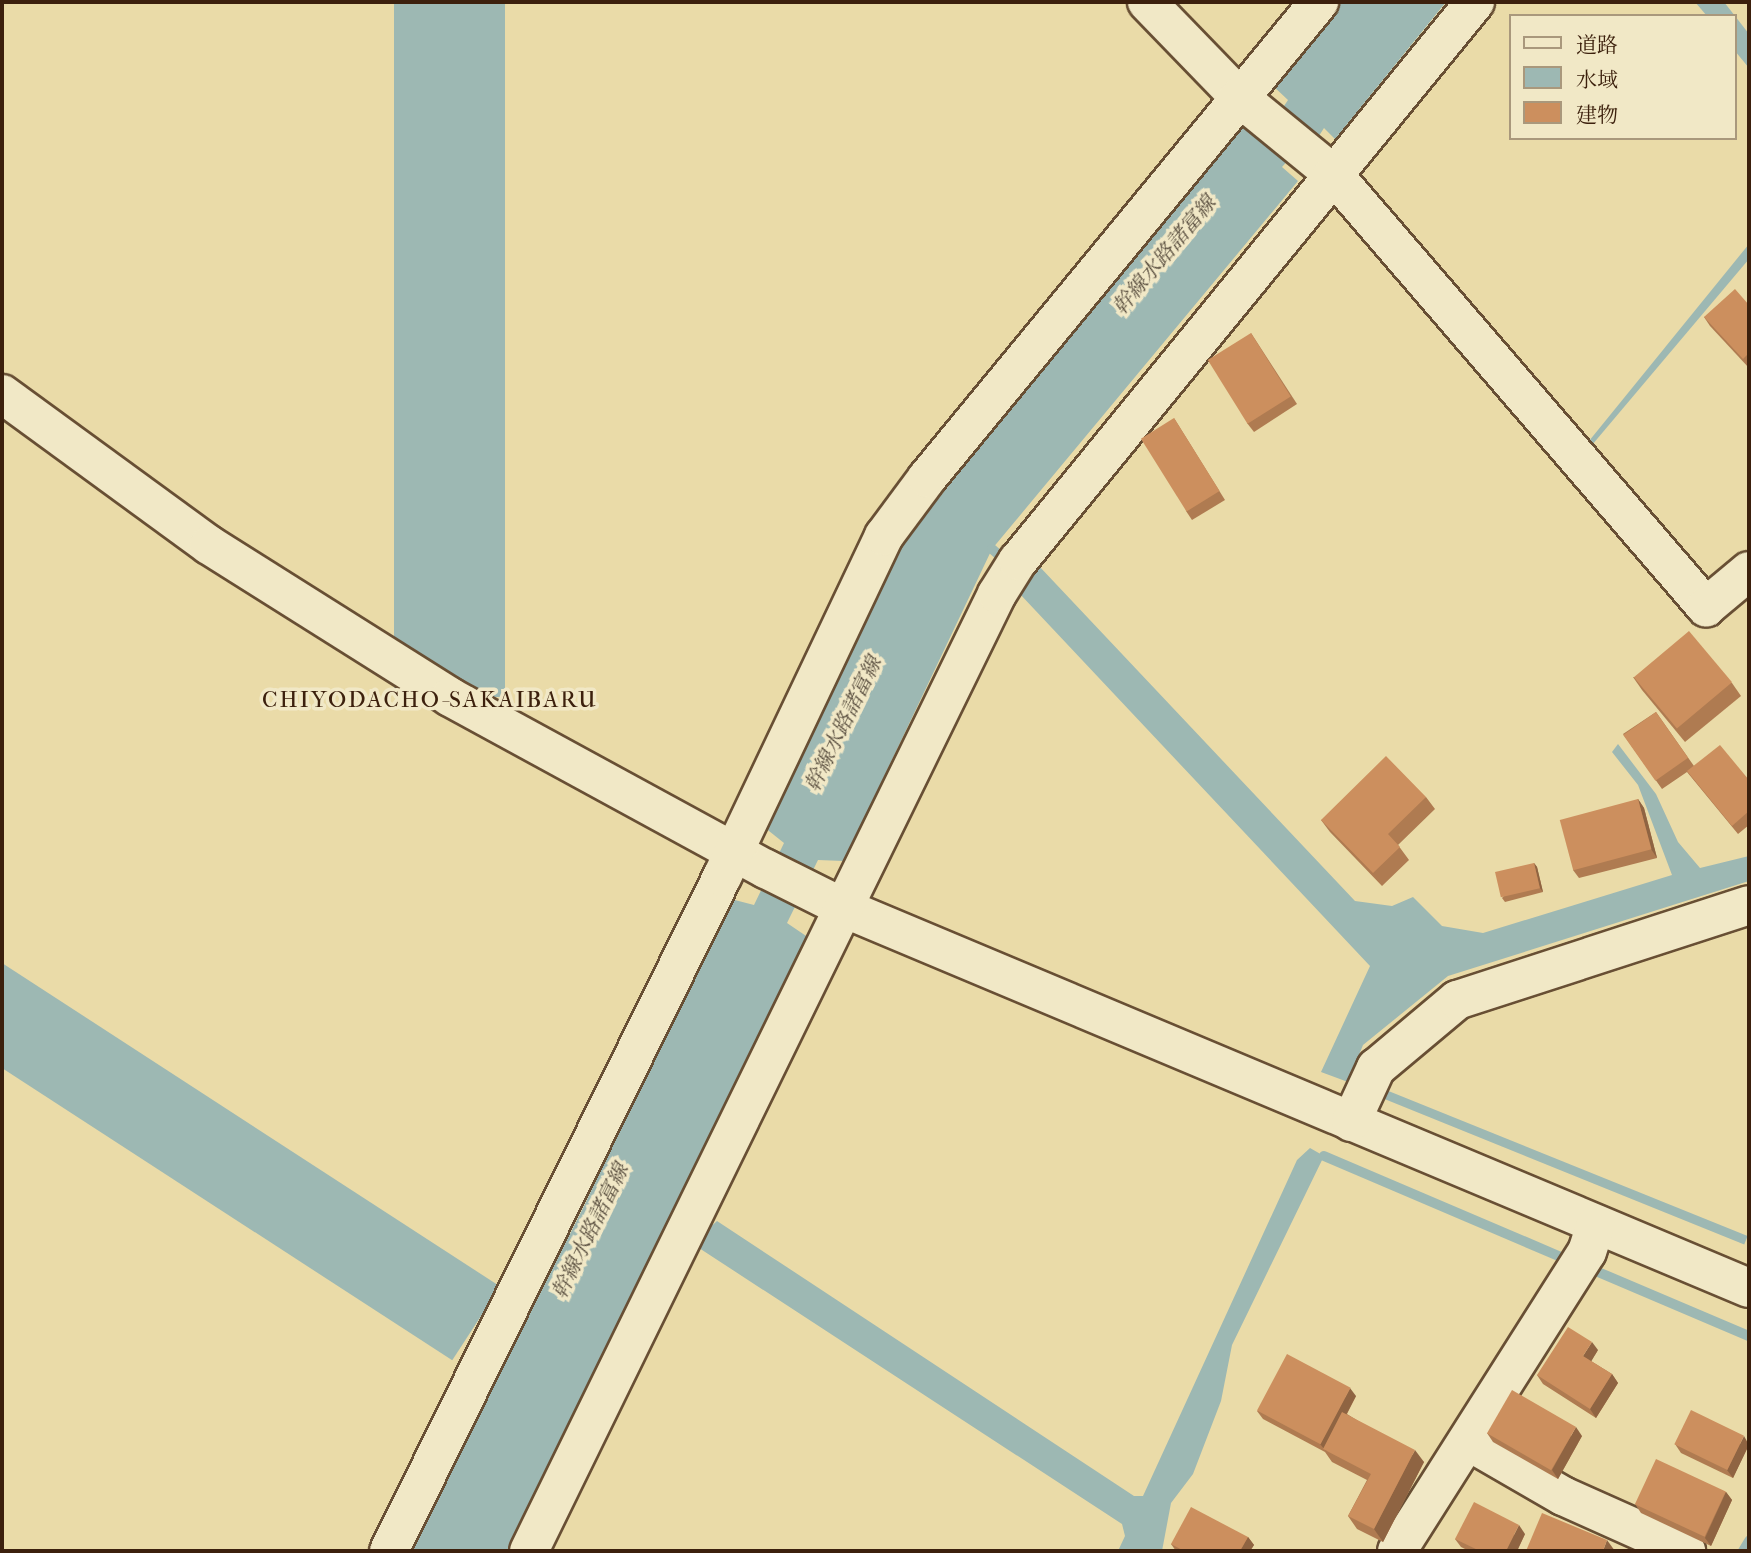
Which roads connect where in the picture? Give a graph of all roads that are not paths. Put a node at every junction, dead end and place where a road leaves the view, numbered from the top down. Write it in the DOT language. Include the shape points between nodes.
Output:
graph roads {
  1 [pos="1147,2"];
  2 [pos="1319,2"];
  3 [pos="1475,2"];
  4 [pos="1249,105"];
  5 [pos="1325,167"];
  6 [pos="2,394"];
  7 [pos="1749,571"];
  8 [pos="733,852"];
  9 [pos="1749,905"];
  10 [pos="846,909"];
  11 [pos="1351,1122"];
  12 [pos="1596,1224"];
  13 [pos="1749,1288"];
  14 [pos="1468,1441"];
  15 [pos="389,1551"];
  16 [pos="529,1551"];
  17 [pos="1397,1551"];
  18 [pos="1686,1551"];
  1 -- 4 [label="street"];
  2 -- 4 [label="street"];
  3 -- 5 [label="street"];
  4 -- 5 [label="street"];
  4 -- 8 [label="street" via="919,487 884,536"];
  5 -- 7 [label="street" via="1706,607"];
  5 -- 10 [label="street" via="1012,570 981,621"];
  6 -- 8 [label="street" via="209,545 438,690"];
  8 -- 10 [label="street"];
  8 -- 15 [label="street"];
  9 -- 11 [label="street" via="1457,1000 1376,1068"];
  10 -- 11 [label="street"];
  10 -- 16 [label="street" via="830,931 691,1226"];
  11 -- 12 [label="street"];
  12 -- 13 [label="street"];
  12 -- 14 [label="street" via="1587,1252"];
  14 -- 17 [label="street"];
  14 -- 18 [label="street" via="1563,1496"];
}
